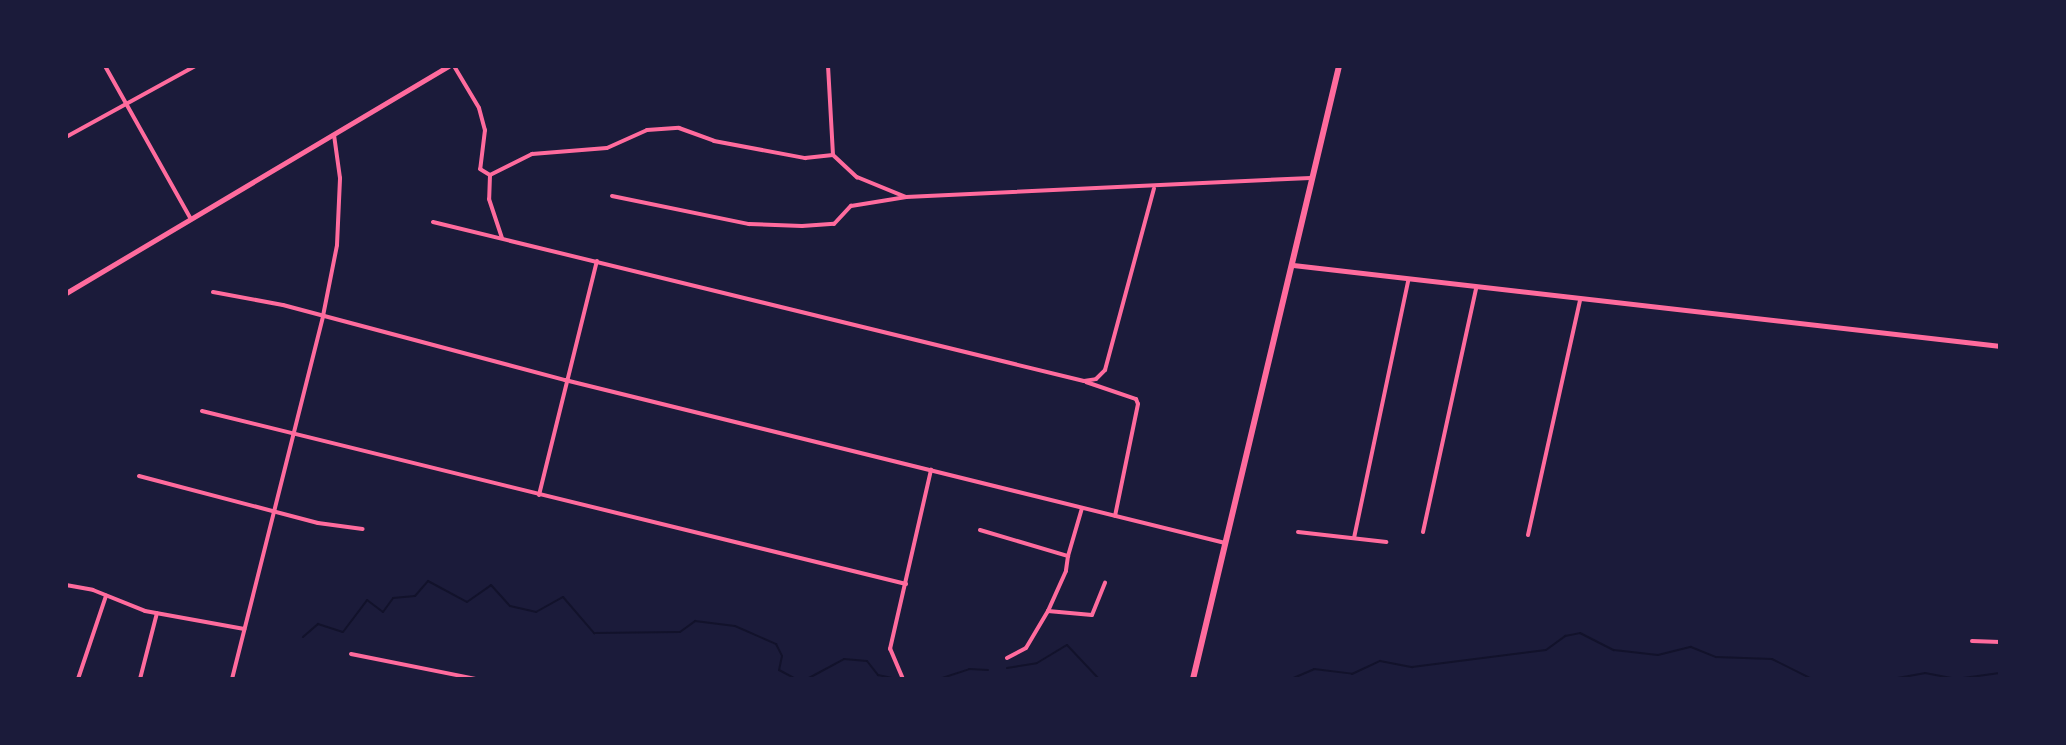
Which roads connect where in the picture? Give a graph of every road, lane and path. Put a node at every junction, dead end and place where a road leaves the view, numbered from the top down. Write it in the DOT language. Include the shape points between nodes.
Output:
graph roads {
  1 [pos="105,66"];
  2 [pos="195,66"];
  3 [pos="451,66"];
  4 [pos="828,66"];
  5 [pos="1339,66"];
  6 [pos="127,103"];
  7 [pos="334,135"];
  8 [pos="66,137"];
  9 [pos="833,155"];
  10 [pos="490,175"];
  11 [pos="1313,178"];
  12 [pos="1154,188"];
  13 [pos="612,196"];
  14 [pos="906,197"];
  15 [pos="191,219"];
  16 [pos="433,222"];
  17 [pos="502,238"];
  18 [pos="597,261"];
  19 [pos="1293,265"];
  20 [pos="1408,281"];
  21 [pos="1476,289"];
  22 [pos="213,292"];
  23 [pos="66,293"];
  24 [pos="1580,300"];
  25 [pos="323,316"];
  26 [pos="2000,346"];
  27 [pos="565,380"];
  28 [pos="1084,381"];
  29 [pos="202,411"];
  30 [pos="292,434"];
  31 [pos="931,470"];
  32 [pos="139,476"];
  33 [pos="539,495"];
  34 [pos="1082,508"];
  35 [pos="274,510"];
  36 [pos="1115,516"];
  37 [pos="363,529"];
  38 [pos="980,530"];
  39 [pos="1298,532"];
  40 [pos="1423,532"];
  41 [pos="1528,535"];
  42 [pos="1354,538"];
  43 [pos="1386,542"];
  44 [pos="1228,544"];
  45 [pos="1068,556"];
  46 [pos="1105,582"];
  47 [pos="906,584"];
  48 [pos="66,585"];
  49 [pos="106,596"];
  50 [pos="1048,611"];
  51 [pos="157,613"];
  52 [pos="244,629"];
  53 [pos="1972,641"];
  54 [pos="2000,642"];
  55 [pos="351,654"];
  56 [pos="1007,658"];
  57 [pos="78,679"];
  58 [pos="140,679"];
  59 [pos="232,679"];
  60 [pos="476,679"];
  61 [pos="903,679"];
  62 [pos="1193,679"];
  1 -- 6 [label="street"];
  2 -- 6 [label="street"];
  3 -- 7 [label="street"];
  3 -- 10 [label="street" via="479,108 485,130 480,169"];
  4 -- 9 [label="street"];
  5 -- 11 [label="main road"];
  6 -- 8 [label="street"];
  6 -- 15 [label="street"];
  7 -- 15 [label="street"];
  7 -- 25 [label="street" via="339,213"];
  9 -- 10 [label="street" via="805,158 714,141 679,128 647,130 607,148 532,154"];
  9 -- 14 [label="street" via="857,177"];
  10 -- 17 [label="street" via="489,199"];
  11 -- 12 [label="street"];
  11 -- 19 [label="main road"];
  12 -- 14 [label="street"];
  12 -- 28 [label="street" via="1105,370"];
  13 -- 14 [label="street" via="749,224 802,226 834,224 851,206"];
  15 -- 23 [label="street"];
  16 -- 17 [label="street"];
  17 -- 18 [label="street"];
  18 -- 27 [label="street"];
  18 -- 28 [label="street"];
  19 -- 20 [label="street"];
  19 -- 44 [label="main road"];
  20 -- 21 [label="street"];
  20 -- 42 [label="street"];
  21 -- 24 [label="street"];
  21 -- 40 [label="street"];
  22 -- 25 [label="street"];
  24 -- 26 [label="street"];
  24 -- 41 [label="street"];
  25 -- 27 [label="street"];
  25 -- 30 [label="street"];
  27 -- 31 [label="street"];
  27 -- 33 [label="street"];
  28 -- 36 [label="street" via="1138,404"];
  29 -- 30 [label="street"];
  30 -- 33 [label="street"];
  30 -- 35 [label="street"];
  31 -- 34 [label="street"];
  31 -- 47 [label="street"];
  32 -- 35 [label="street"];
  33 -- 47 [label="street"];
  34 -- 36 [label="street"];
  34 -- 45 [label="street"];
  35 -- 37 [label="street"];
  35 -- 52 [label="street"];
  36 -- 44 [label="street"];
  38 -- 45 [label="street"];
  39 -- 42 [label="street"];
  42 -- 43 [label="street"];
  44 -- 62 [label="main road"];
  45 -- 50 [label="street"];
  46 -- 50 [label="street" via="1092,615"];
  47 -- 61 [label="street" via="890,649"];
  48 -- 49 [label="street"];
  49 -- 51 [label="street"];
  49 -- 57 [label="street"];
  50 -- 56 [label="street" via="1026,648"];
  51 -- 52 [label="street"];
  51 -- 58 [label="street"];
  52 -- 59 [label="street"];
  53 -- 54 [label="street"];
  55 -- 60 [label="street"];
}
